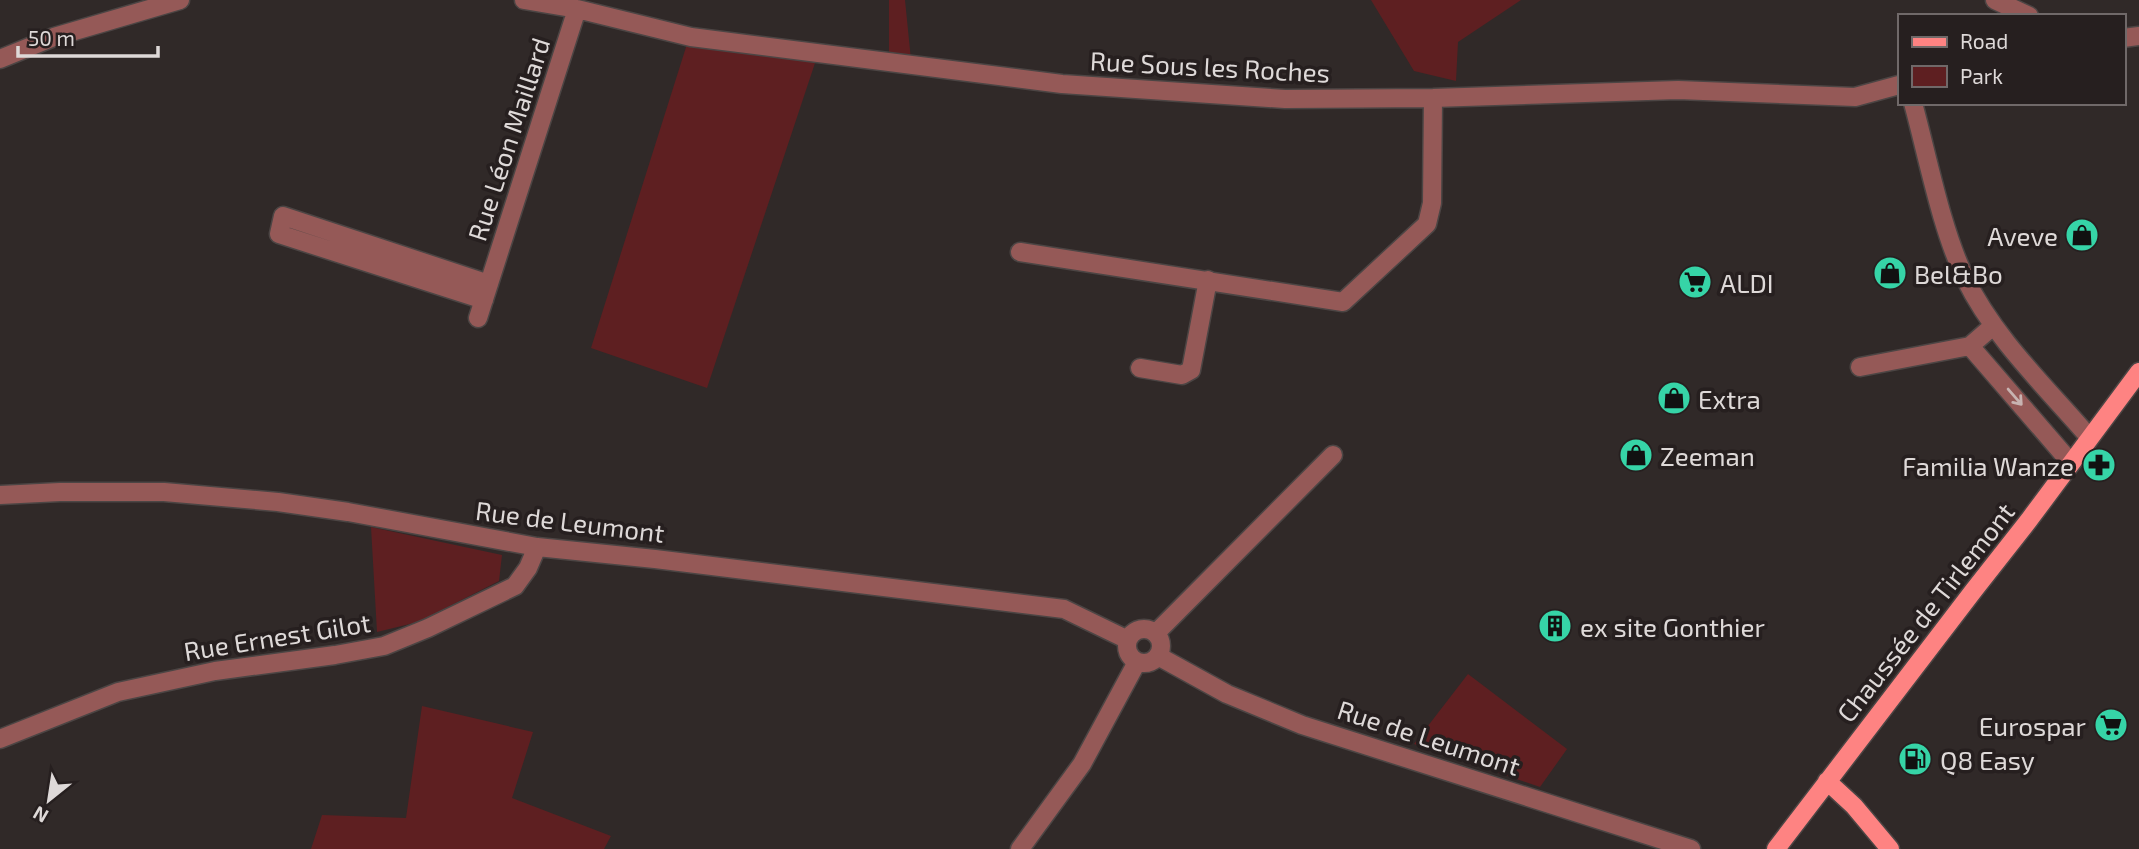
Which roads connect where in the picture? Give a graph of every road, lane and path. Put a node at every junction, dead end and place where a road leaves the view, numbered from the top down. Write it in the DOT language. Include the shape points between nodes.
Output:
graph roads {
  1 [pos="180,0"];
  2 [pos="524,0"];
  3 [pos="1995,0"];
  4 [pos="577,9"];
  5 [pos="2025,14"];
  6 [pos="0,59"];
  7 [pos="1898,85"];
  8 [pos="1433,98"];
  9 [pos="1914,105"];
  10 [pos="1020,252"];
  11 [pos="1208,280"];
  12 [pos="486,292"];
  13 [pos="478,318"];
  14 [pos="1993,326"];
  15 [pos="1970,345"];
  16 [pos="1860,367"];
  17 [pos="1140,368"];
  18 [pos="2139,372"];
  19 [pos="2089,437"];
  20 [pos="1333,456"];
  21 [pos="2071,463"];
  22 [pos="0,495"];
  23 [pos="537,547"];
  24 [pos="1156,633"];
  25 [pos="1128,640"];
  26 [pos="1158,656"];
  27 [pos="1138,662"];
  28 [pos="0,739"];
  29 [pos="1827,781"];
  30 [pos="1020,849"];
  31 [pos="1691,849"];
  32 [pos="1776,849"];
  33 [pos="1890,849"];
  1 -- 6 [label="street" via="54,37"];
  2 -- 4 [label="street, Rue Sous les Roches"];
  3 -- 5 [label="street"];
  4 -- 8 [label="street, Rue Sous les Roches" via="691,37 1062,84 1284,99"];
  4 -- 12 [label="street, Rue Léon Maillard"];
  7 -- 8 [label="street, Rue Sous les Roches" via="1855,97 1678,90"];
  8 -- 11 [label="street" via="1432,203 1427,225 1343,302"];
  9 -- 14 [label="street" via="1949,236 1965,277"];
  10 -- 11 [label="street"];
  11 -- 17 [label="street" via="1191,370 1182,375"];
  12 -- 12 [label="street, Rue Léon Maillard" via="283,216 279,234"];
  12 -- 13 [label="street, Rue Léon Maillard"];
  14 -- 15 [label="street"];
  14 -- 19 [label="street"];
  15 -- 16 [label="street"];
  15 -- 21 [label="street, one-way"];
  18 -- 19 [label="main road, Chaussée de Tirlemont"];
  19 -- 21 [label="main road, Chaussée de Tirlemont"];
  20 -- 24 [label="street"];
  21 -- 29 [label="main road, Chaussée de Tirlemont"];
  22 -- 23 [label="street, Rue de Leumont" via="164,492 278,502"];
  23 -- 25 [label="street, Rue de Leumont" via="1064,609"];
  23 -- 28 [label="street, Rue Ernest Gilot" via="516,586 384,646 215,671 118,692"];
  24 -- 25 [label="street" via="1140,629"];
  24 -- 26 [label="street" via="1161,644"];
  25 -- 27 [label="street" via="1127,650"];
  26 -- 27 [label="street" via="1149,663"];
  26 -- 31 [label="street, Rue de Leumont" via="1227,694 1302,725"];
  27 -- 30 [label="street" via="1082,764"];
  29 -- 32 [label="main road, Chaussée de Tirlemont"];
  29 -- 33 [label="main road"];
}
